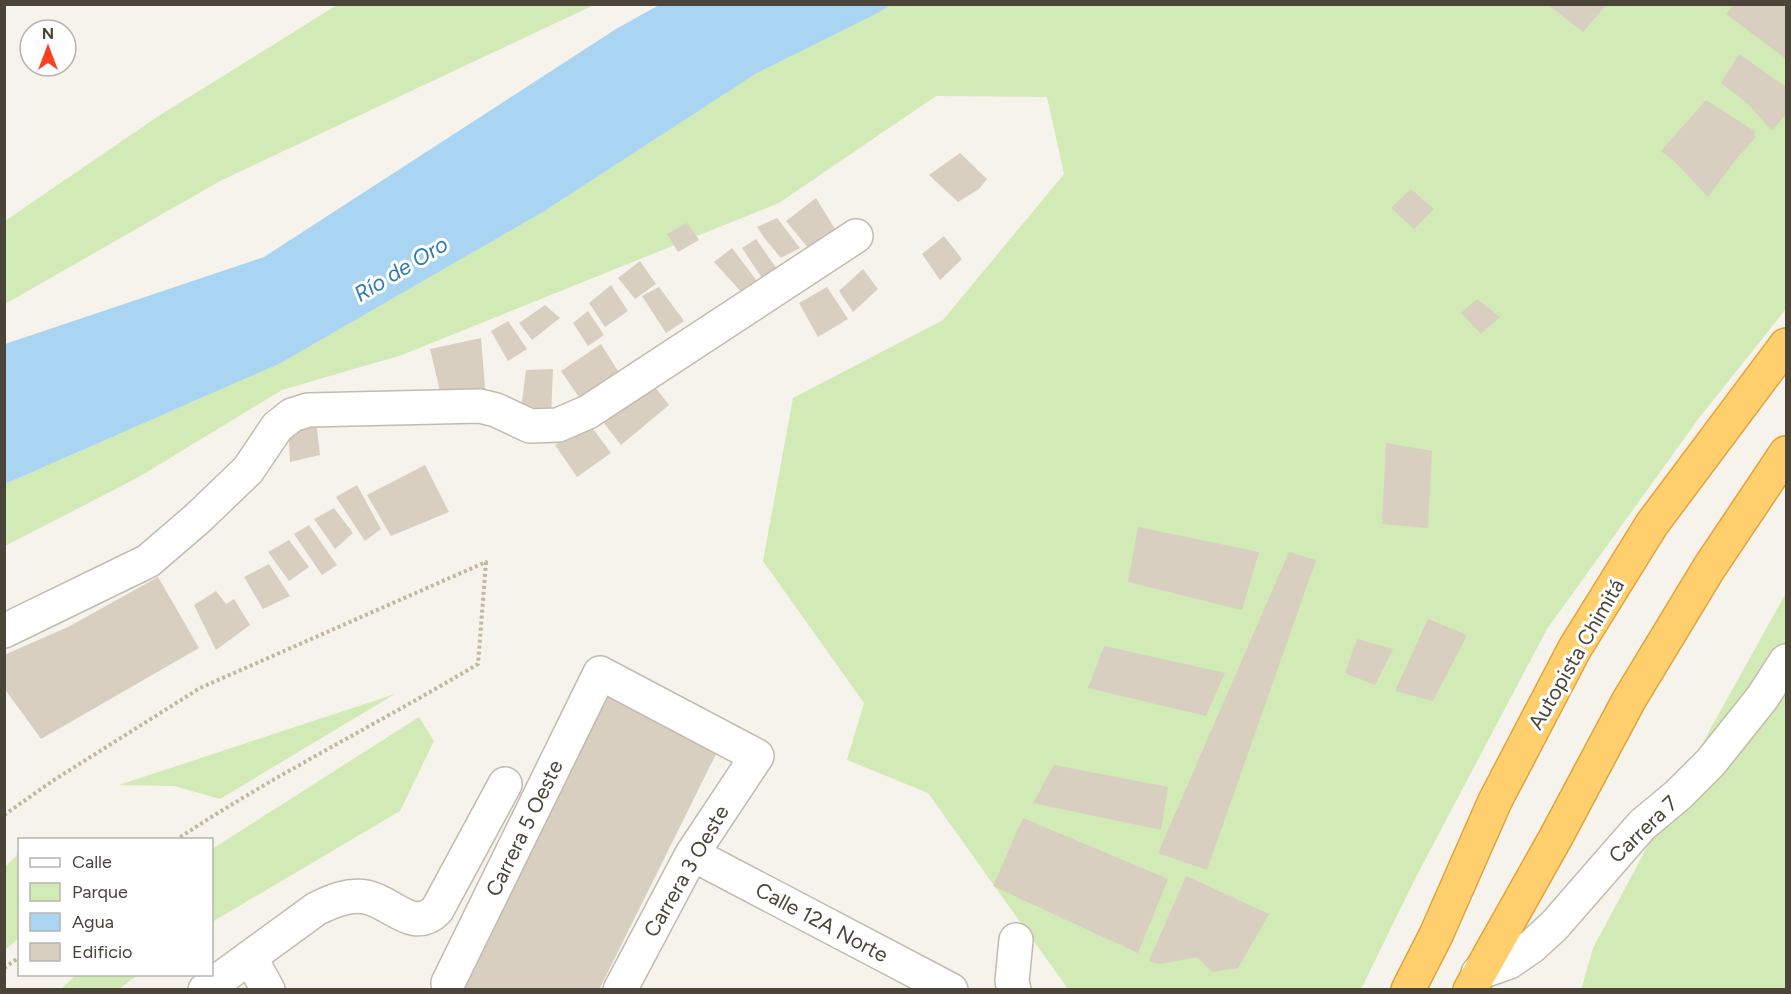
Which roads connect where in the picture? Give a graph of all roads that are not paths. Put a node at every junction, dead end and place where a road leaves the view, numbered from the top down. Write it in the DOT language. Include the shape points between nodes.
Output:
graph roads {
  1 [pos="856,236"];
  2 [pos="1786,345"];
  3 [pos="1786,453"];
  4 [pos="4,631"];
  5 [pos="1786,661"];
  6 [pos="757,756"];
  7 [pos="505,784"];
  8 [pos="692,854"];
  9 [pos="1016,940"];
  10 [pos="250,957"];
  11 [pos="1474,982"];
  12 [pos="448,984"];
  13 [pos="631,985"];
  14 [pos="1007,987"];
  15 [pos="205,990"];
  16 [pos="268,990"];
  17 [pos="951,990"];
  18 [pos="1408,990"];
  1 -- 4 [label="street" via="588,412 558,425 530,426 480,406 308,410 292,415 277,428 248,470 148,561"];
  2 -- 18 [label="highway, Autopista Chimitá" via="1652,524 1575,648 1494,801"];
  3 -- 11 [label="highway" via="1709,568 1629,700"];
  5 -- 11 [label="street, Carrera 7" via="1711,762 1642,825 1554,926 1531,947"];
  6 -- 8 [label="street, Carrera 3 Oeste"];
  6 -- 12 [label="street, Carrera 5 Oeste" via="600,673"];
  7 -- 10 [label="street" via="437,910 429,918 417,920 368,897 333,900"];
  8 -- 13 [label="street, Carrera 3 Oeste"];
  8 -- 17 [label="street, Calle 12A Norte"];
  9 -- 14 [label="street"];
  10 -- 15 [label="street"];
  10 -- 16 [label="street"];
}
